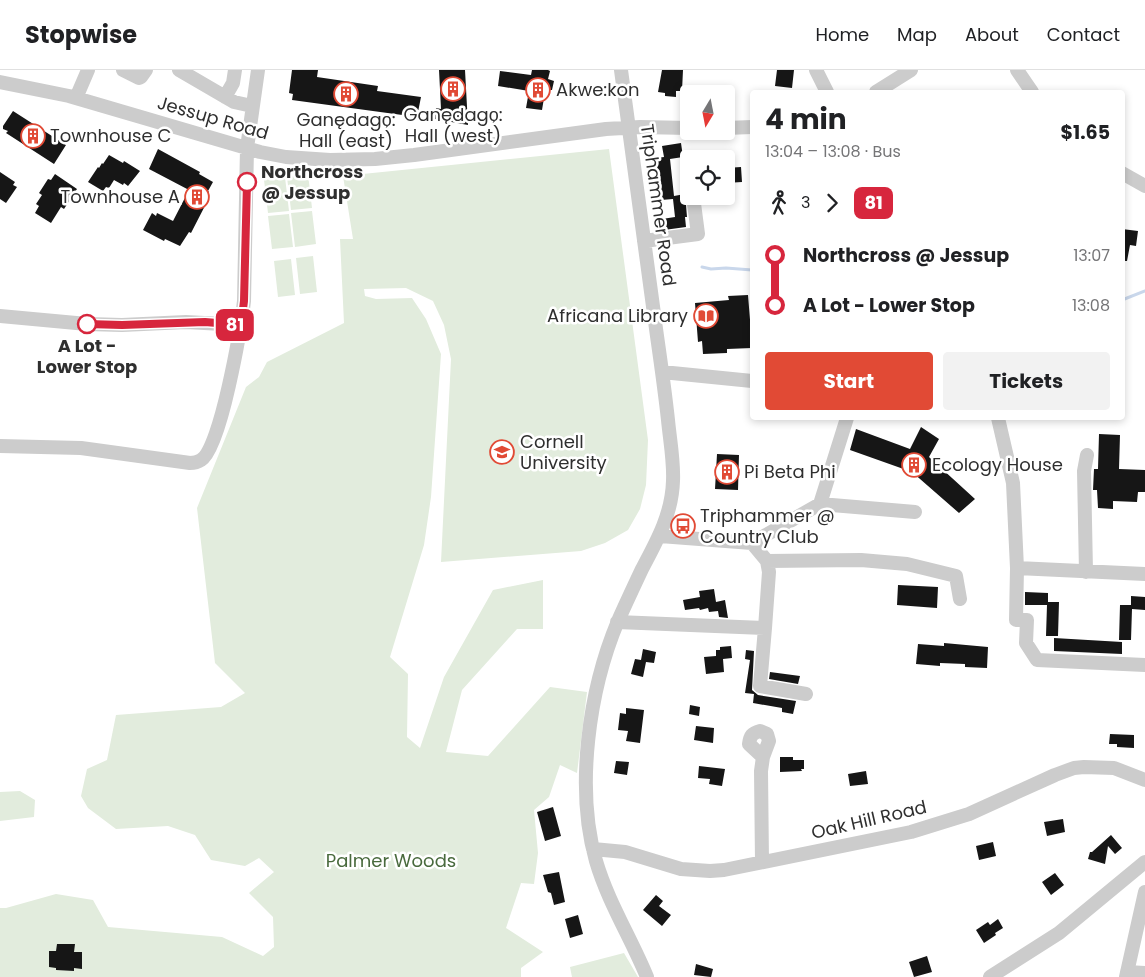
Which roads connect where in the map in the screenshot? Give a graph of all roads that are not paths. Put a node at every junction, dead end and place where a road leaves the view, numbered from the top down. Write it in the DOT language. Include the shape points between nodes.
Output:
graph roads {
  1 [pos="88,70"];
  2 [pos="123,70"];
  3 [pos="146,70"];
  4 [pos="179,70"];
  5 [pos="235,70"];
  6 [pos="258,70"];
  7 [pos="621,70"];
  8 [pos="816,70"];
  9 [pos="911,70"];
  10 [pos="1017,70"];
  11 [pos="0,82"];
  12 [pos="826,90"];
  13 [pos="879,90"];
  14 [pos="1031,90"];
  15 [pos="225,97"];
  16 [pos="76,98"];
  17 [pos="252,106"];
  18 [pos="629,128"];
  19 [pos="680,128"];
  20 [pos="735,128"];
  21 [pos="750,128"];
  22 [pos="247,148"];
  23 [pos="1125,175"];
  24 [pos="1145,186"];
  25 [pos="694,205"];
  26 [pos="644,241"];
  27 [pos="0,316"];
  28 [pos="241,325"];
  29 [pos="662,372"];
  30 [pos="750,381"];
  31 [pos="846,420"];
  32 [pos="998,420"];
  33 [pos="0,446"];
  34 [pos="1087,455"];
  35 [pos="820,504"];
  36 [pos="915,512"];
  37 [pos="660,536"];
  38 [pos="752,543"];
  39 [pos="767,561"];
  40 [pos="1017,568"];
  41 [pos="1086,572"];
  42 [pos="1145,574"];
  43 [pos="960,599"];
  44 [pos="618,622"];
  45 [pos="765,628"];
  46 [pos="1145,666"];
  47 [pos="806,694"];
  48 [pos="763,757"];
  49 [pos="1145,780"];
  50 [pos="593,849"];
  51 [pos="762,862"];
  52 [pos="1145,862"];
  53 [pos="1145,892"];
  54 [pos="1145,973"];
  55 [pos="1126,975"];
  56 [pos="647,977"];
  57 [pos="990,977"];
  1 -- 16 [label="street"];
  2 -- 3 [label="street" via="139,78"];
  4 -- 15 [label="street"];
  5 -- 15 [label="street"];
  6 -- 17 [label="street"];
  7 -- 18 [label="street, Triphammer Road"];
  8 -- 12 [label="street"];
  9 -- 13 [label="street"];
  10 -- 14 [label="street"];
  11 -- 16 [label="street, Jessup Road"];
  15 -- 17 [label="street"];
  16 -- 22 [label="street, Jessup Road"];
  17 -- 22 [label="street"];
  18 -- 19 [label="street, Jessup Road"];
  18 -- 22 [label="street, Jessup Road" via="375,159 286,157"];
  18 -- 26 [label="street, Triphammer Road"];
  20 -- 21 [label="street"];
  22 -- 28 [label="street"];
  23 -- 24 [label="street"];
  25 -- 26 [label="street" via="698,234"];
  26 -- 29 [label="street, Triphammer Road"];
  27 -- 28 [label="street" via="87,324 205,322"];
  28 -- 33 [label="street" via="231,379 215,436 202,460 190,464 175,463 81,448"];
  29 -- 30 [label="street"];
  29 -- 37 [label="street, Triphammer Road" via="673,482"];
  31 -- 35 [label="street"];
  32 -- 40 [label="street" via="1013,483"];
  34 -- 41 [label="street" via="1084,471"];
  35 -- 36 [label="street"];
  35 -- 38 [label="street"];
  37 -- 38 [label="street"];
  37 -- 44 [label="street, Triphammer Road"];
  38 -- 39 [label="street"];
  39 -- 43 [label="street" via="861,560 907,564 956,576"];
  39 -- 45 [label="street"];
  40 -- 41 [label="street"];
  40 -- 46 [label="street" via="1016,620 1027,620 1026,643 1036,660"];
  41 -- 42 [label="street"];
  44 -- 45 [label="street"];
  44 -- 50 [label="street, Triphammer Road" via="604,663 589,736 585,798"];
  45 -- 47 [label="street" via="760,686"];
  48 -- 51 [label="street"];
  49 -- 51 [label="street, Oak Hill Road" via="1114,768 1074,768 969,814 911,832"];
  50 -- 51 [label="street, Oak Hill Road" via="625,852 681,868 710,871"];
  50 -- 56 [label="street, Triphammer Road" via="609,898"];
  52 -- 57 [label="street" via="1059,933"];
  53 -- 55 [label="street"];
  54 -- 55 [label="street"];
}
